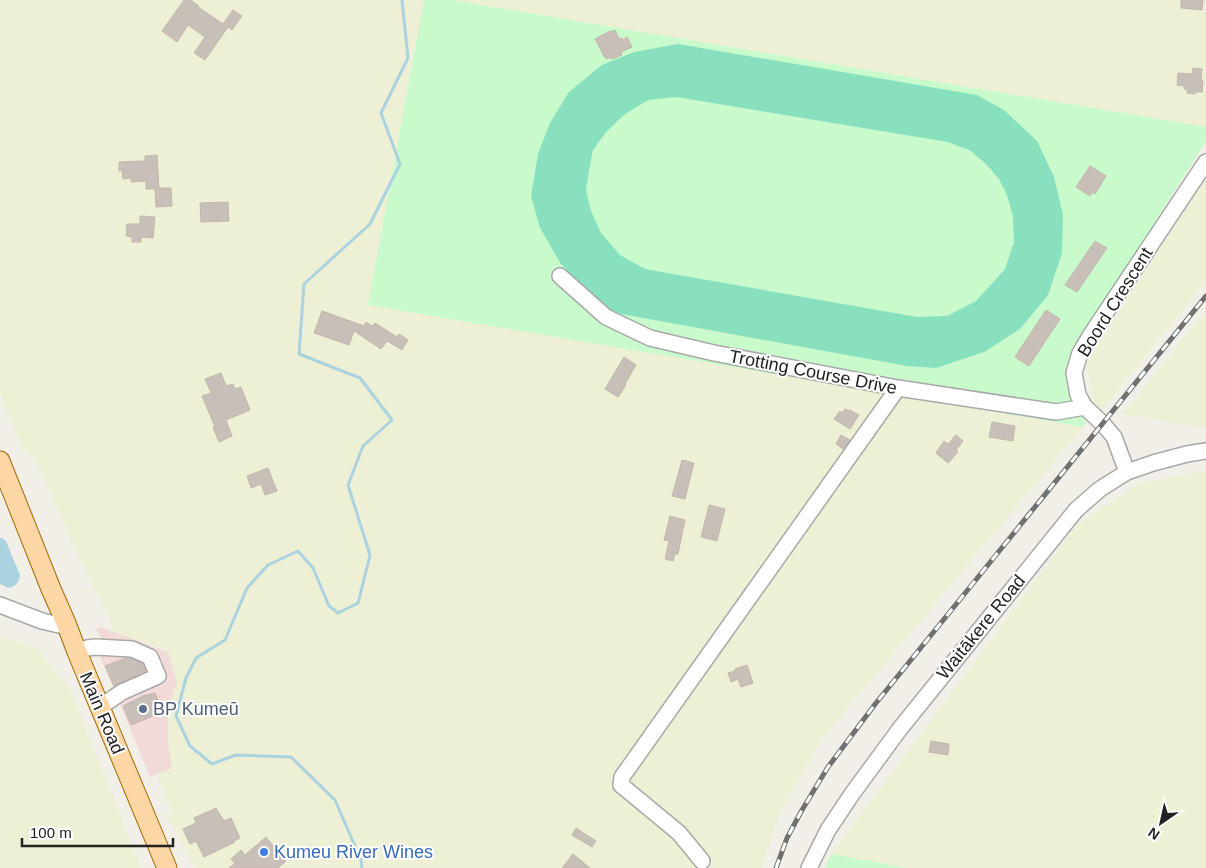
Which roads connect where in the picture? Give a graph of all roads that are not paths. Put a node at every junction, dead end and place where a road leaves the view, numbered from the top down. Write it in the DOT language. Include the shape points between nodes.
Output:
graph roads {
  1 [pos="1206,162"];
  2 [pos="560,276"];
  3 [pos="898,388"];
  4 [pos="1085,406"];
  5 [pos="1206,451"];
  6 [pos="0,461"];
  7 [pos="1126,472"];
  8 [pos="0,605"];
  9 [pos="66,623"];
  10 [pos="77,652"];
  11 [pos="100,707"];
  12 [pos="702,861"];
  13 [pos="167,868"];
  14 [pos="809,868"];
  1 -- 4 [label="street, Boord Crescent" via="1080,353 1074,373 1078,395"];
  2 -- 3 [label="street, Trotting Course Drive" via="606,317 650,338"];
  3 -- 4 [label="street, Trotting Course Drive" via="1056,412"];
  3 -- 12 [label="street" via="622,777 621,785 680,833"];
  4 -- 7 [label="street, Boord Crescent" via="1114,437"];
  5 -- 7 [label="street, Waitākere Road"];
  6 -- 9 [label="main road, Main Road"];
  7 -- 14 [label="street, Waitākere Road" via="1076,510 966,646 852,794 828,830"];
  8 -- 9 [label="street" via="59,626"];
  9 -- 10 [label="main road, Main Road"];
  10 -- 11 [label="main road, Main Road"];
  10 -- 11 [label="street" via="96,647 132,650 150,656 158,676 122,692"];
  11 -- 13 [label="main road, Main Road"];
}
